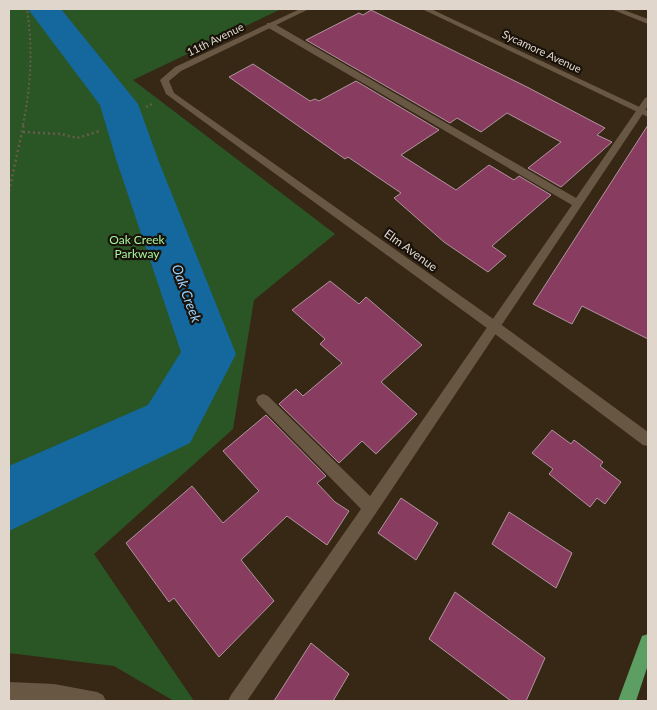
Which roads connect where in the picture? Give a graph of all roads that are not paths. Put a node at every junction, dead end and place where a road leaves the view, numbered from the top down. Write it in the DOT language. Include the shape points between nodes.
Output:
graph roads {
  1 [pos="305,9"];
  2 [pos="426,9"];
  3 [pos="615,9"];
  4 [pos="648,22"];
  5 [pos="270,25"];
  6 [pos="164,80"];
  7 [pos="646,108"];
  8 [pos="578,204"];
  9 [pos="495,327"];
  10 [pos="263,400"];
  11 [pos="648,440"];
  12 [pos="371,508"];
  13 [pos="648,642"];
  14 [pos="9,691"];
  15 [pos="97,701"];
  16 [pos="237,701"];
  17 [pos="627,701"];
  1 -- 5 [label="street, 11th Avenue"];
  2 -- 7 [label="street, Sycamore Avenue"];
  3 -- 4 [label="street"];
  5 -- 6 [label="street, 11th Avenue" via="178,69"];
  5 -- 8 [label="street"];
  6 -- 9 [label="street, Elm Avenue" via="170,94"];
  7 -- 8 [label="street"];
  8 -- 9 [label="street"];
  9 -- 11 [label="street, Elm Avenue"];
  9 -- 12 [label="street"];
  10 -- 12 [label="street"];
  12 -- 16 [label="street"];
  13 -- 17 [label="main road"];
  14 -- 15 [label="street" via="54,693"];
}
